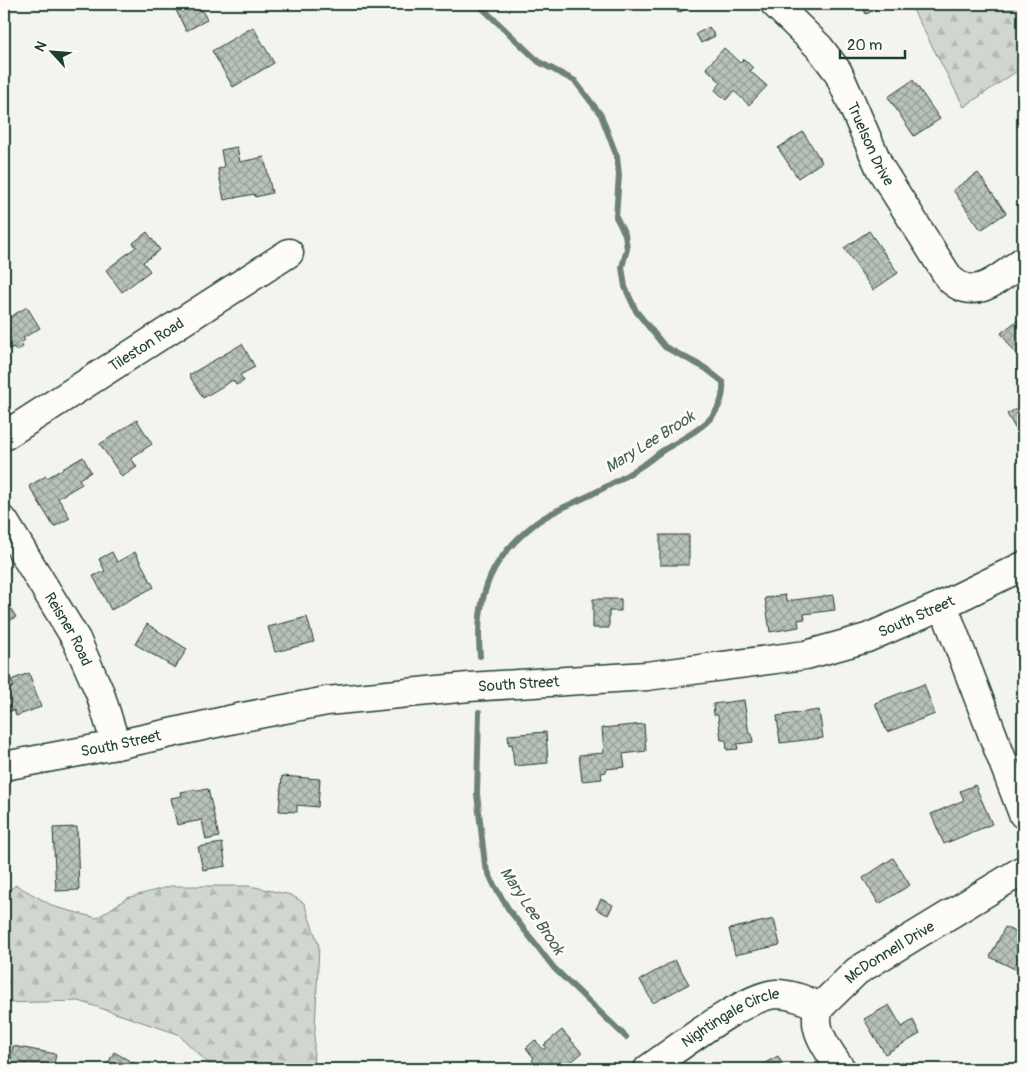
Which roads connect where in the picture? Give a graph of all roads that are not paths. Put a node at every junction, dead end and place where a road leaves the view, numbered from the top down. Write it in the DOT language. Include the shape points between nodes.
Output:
graph roads {
  1 [pos="775,4"];
  2 [pos="289,253"];
  3 [pos="1023,261"];
  4 [pos="4,436"];
  5 [pos="4,521"];
  6 [pos="1023,566"];
  7 [pos="943,605"];
  8 [pos="116,746"];
  9 [pos="4,766"];
  10 [pos="1023,814"];
  11 [pos="1023,870"];
  12 [pos="820,1007"];
  13 [pos="648,1069"];
  14 [pos="841,1069"];
  1 -- 3 [label="street, Truelson Drive" via="829,58 892,189 949,278 964,289 974,290 984,287"];
  2 -- 4 [label="street, Tileston Road"];
  5 -- 8 [label="street, Reisner Road" via="76,639 100,693"];
  6 -- 7 [label="street, South Street"];
  7 -- 8 [label="street, South Street" via="866,638 806,655 647,676 469,686 327,701"];
  7 -- 10 [label="street"];
  8 -- 9 [label="street, South Street"];
  11 -- 12 [label="street, McDonnell Drive" via="857,971"];
  12 -- 13 [label="street, Nightingale Circle" via="800,997 776,994 760,997 741,1006"];
  12 -- 14 [label="street" via="816,1014 821,1038"];
}
